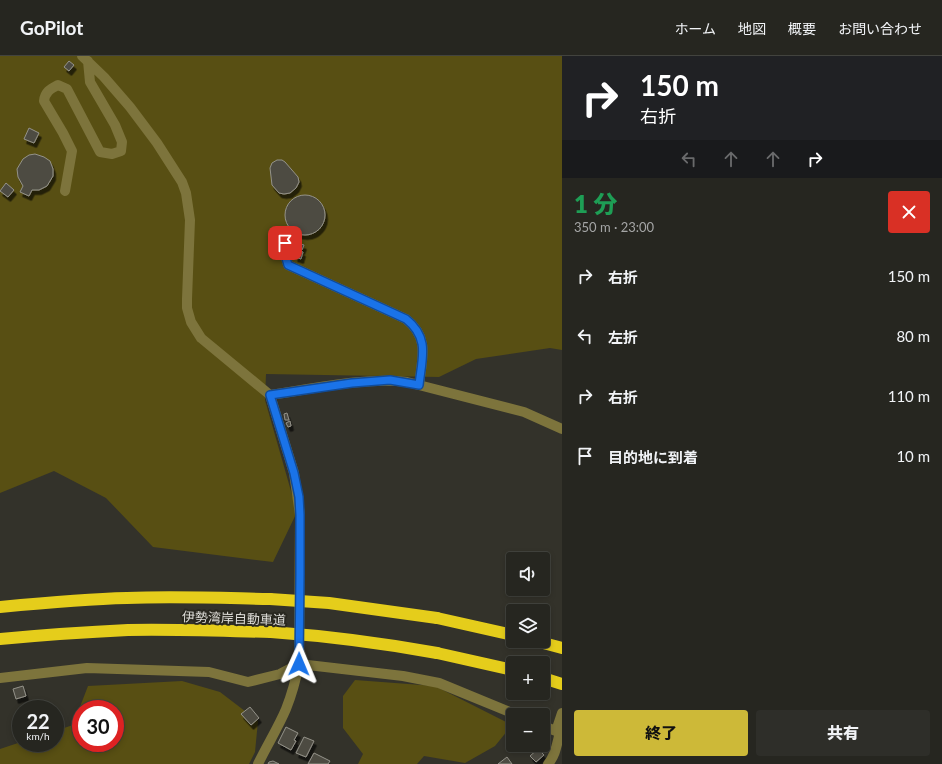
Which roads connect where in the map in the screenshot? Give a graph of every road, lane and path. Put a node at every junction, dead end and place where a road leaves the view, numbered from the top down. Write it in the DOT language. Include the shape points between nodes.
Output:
graph roads {
  1 [pos="85,59"];
  2 [pos="65,192"];
  3 [pos="285,243"];
  4 [pos="419,385"];
  5 [pos="270,395"];
  6 [pos="562,430"];
  7 [pos="0,607"];
  8 [pos="506,633"];
  9 [pos="0,639"];
  10 [pos="550,645"];
  11 [pos="562,648"];
  12 [pos="299,664"];
  13 [pos="506,668"];
  14 [pos="0,678"];
  15 [pos="550,680"];
  16 [pos="562,684"];
  17 [pos="506,710"];
  18 [pos="562,712"];
  19 [pos="550,728"];
  20 [pos="557,729"];
  21 [pos="258,764"];
  22 [pos="548,764"];
  1 -- 2 [label="street" via="90,82 122,142 121,150 112,154 100,152 67,89 58,85 48,90 44,101 72,151"];
  1 -- 5 [label="street" via="135,113 182,182 190,220 187,308 191,322 201,338"];
  3 -- 4 [label="street" via="284,251 288,265 406,319 413,325 423,346"];
  4 -- 5 [label="street" via="390,380"];
  4 -- 6 [label="street" via="524,412"];
  5 -- 12 [label="street" via="299,497"];
  7 -- 8 [label="highway, 伊勢湾岸自動車道, bridge" via="128,598 270,599 329,603 438,618"];
  9 -- 13 [label="highway, 伊勢湾岸自動車道, bridge" via="129,630 271,632 370,642"];
  10 -- 11 [label="highway"];
  12 -- 14 [label="street" via="280,674 248,682 209,672 87,668"];
  12 -- 17 [label="street" via="403,676 439,683"];
  12 -- 21 [label="street" via="287,708"];
  15 -- 16 [label="highway"];
  18 -- 20 [label="street"];
  19 -- 20 [label="street"];
  20 -- 22 [label="street" via="560,732 555,754"];
}
